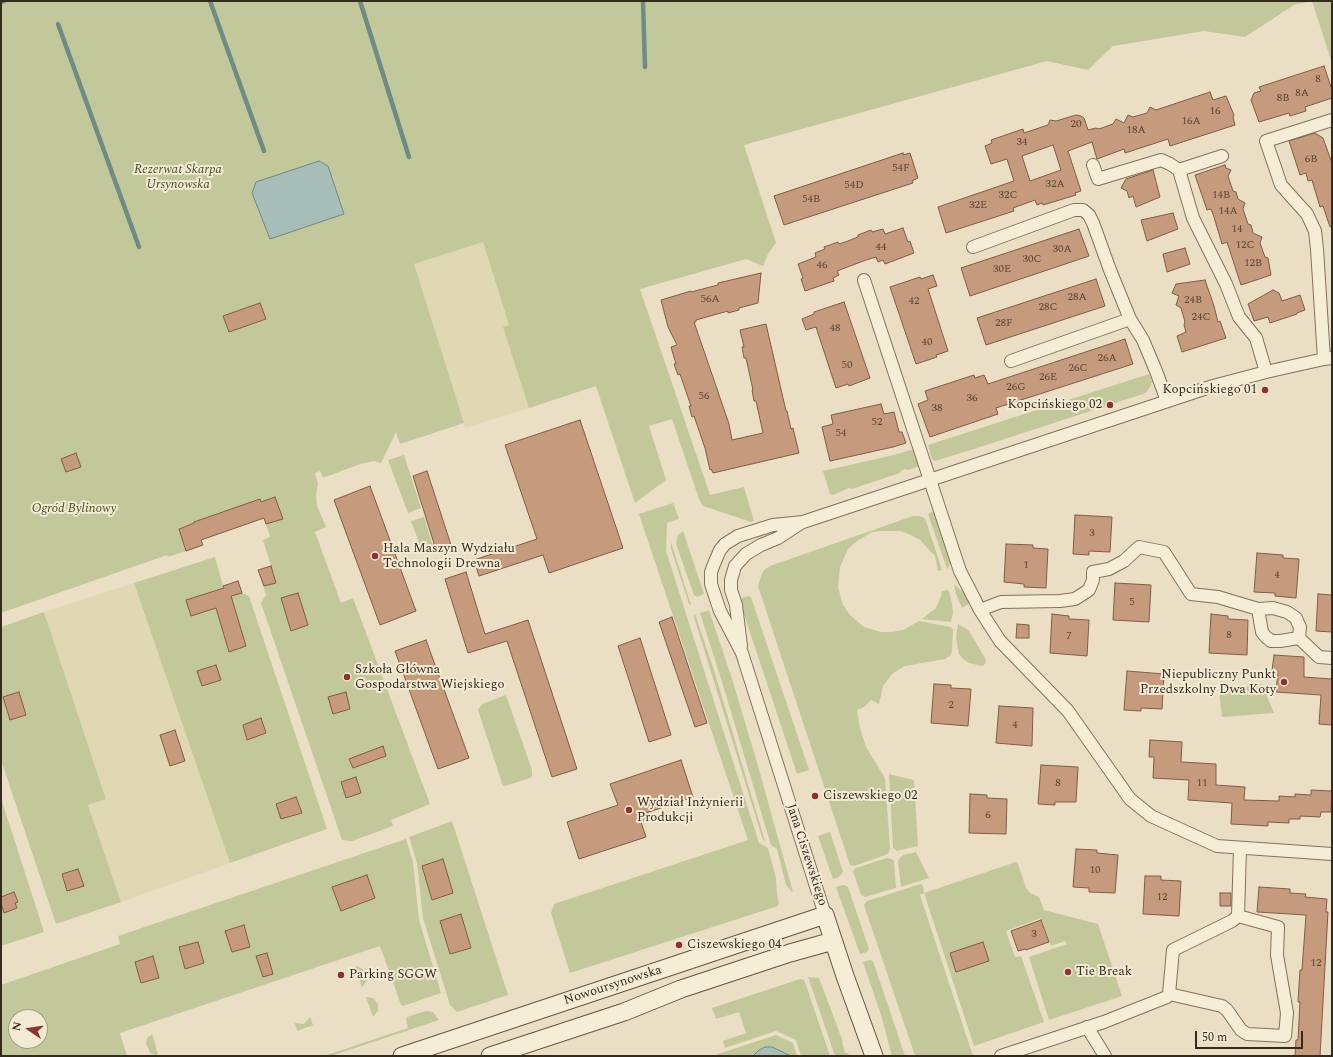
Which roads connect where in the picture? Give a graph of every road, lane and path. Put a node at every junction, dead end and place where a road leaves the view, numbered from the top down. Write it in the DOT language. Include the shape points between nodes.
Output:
graph roads {
  1 [pos="1332,120"];
  2 [pos="1222,156"];
  3 [pos="1093,165"];
  4 [pos="1179,170"];
  5 [pos="973,247"];
  6 [pos="864,280"];
  7 [pos="1130,319"];
  8 [pos="1328,358"];
  9 [pos="1011,360"];
  10 [pos="1266,372"];
  11 [pos="1167,401"];
  12 [pos="930,479"];
  13 [pos="803,522"];
  14 [pos="1258,609"];
  15 [pos="980,610"];
  16 [pos="1299,638"];
  17 [pos="742,654"];
  18 [pos="1332,658"];
  19 [pos="1240,848"];
  20 [pos="1332,854"];
  21 [pos="825,915"];
  22 [pos="1238,916"];
  23 [pos="833,941"];
  24 [pos="1169,994"];
  25 [pos="1087,1027"];
  26 [pos="1014,1054"];
  27 [pos="402,1056"];
  28 [pos="490,1056"];
  29 [pos="874,1056"];
  30 [pos="1001,1056"];
  31 [pos="1105,1056"];
  1 -- 8 [label="street" via="1266,141 1280,185 1307,214 1315,231"];
  2 -- 4 [label="street"];
  3 -- 4 [label="street" via="1098,179 1161,160"];
  4 -- 10 [label="street" via="1193,218 1226,284 1238,317 1256,338"];
  5 -- 7 [label="street" via="1074,210 1082,210 1093,222"];
  6 -- 12 [label="street"];
  7 -- 9 [label="street"];
  7 -- 11 [label="street" via="1143,340"];
  8 -- 10 [label="street"];
  10 -- 11 [label="street"];
  11 -- 12 [label="street"];
  12 -- 13 [label="street"];
  12 -- 15 [label="street" via="960,571"];
  13 -- 17 [label="street, Jana Ciszewskiego" via="746,554 735,566 731,590 736,605"];
  13 -- 17 [label="street, Jana Ciszewskiego" via="773,525 738,536 724,544 717,556 711,572 711,584 720,611"];
  14 -- 15 [label="street" via="1218,597 1191,594 1164,552 1139,547 1124,561 1109,569 1093,572 1089,590 1075,599 1001,602"];
  14 -- 16 [label="street" via="1273,608 1296,618 1300,628"];
  14 -- 16 [label="street" via="1262,632 1271,641"];
  15 -- 19 [label="street" via="1000,642 1068,711 1130,799 1156,820 1217,846"];
  16 -- 18 [label="street" via="1319,657"];
  17 -- 21 [label="street, Jana Ciszewskiego"];
  19 -- 20 [label="street"];
  19 -- 22 [label="street"];
  21 -- 23 [label="street, Jana Ciszewskiego"];
  21 -- 27 [label="street, Nowoursynowska"];
  22 -- 24 [label="street" via="1173,950"];
  22 -- 24 [label="street" via="1278,927 1277,955 1287,1013 1286,1036 1247,1034 1240,1030 1222,1006"];
  23 -- 28 [label="street, Nowoursynowska" via="688,987 624,1012"];
  23 -- 29 [label="street, Jana Ciszewskiego"];
  24 -- 25 [label="street" via="1163,999"];
  25 -- 26 [label="street"];
  25 -- 31 [label="street"];
  26 -- 30 [label="street"];
}
